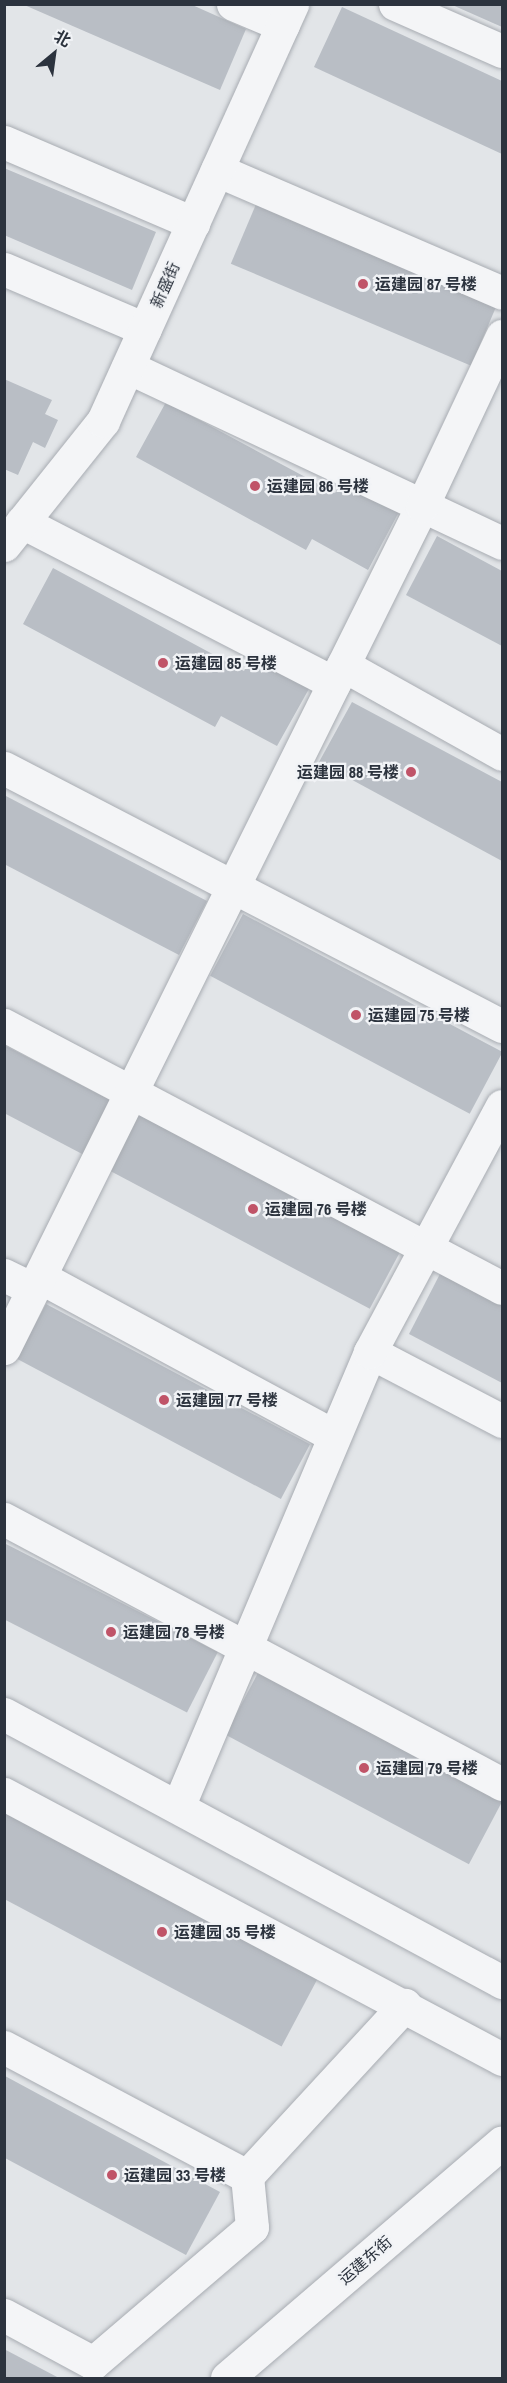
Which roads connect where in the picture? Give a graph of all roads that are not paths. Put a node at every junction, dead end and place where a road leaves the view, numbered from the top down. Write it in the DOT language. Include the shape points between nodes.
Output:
graph roads {
  1 [pos="233,4"];
  2 [pos="395,4"];
  3 [pos="288,15"];
  4 [pos="502,51"];
  5 [pos="4,142"];
  6 [pos="217,170"];
  7 [pos="193,223"];
  8 [pos="4,269"];
  9 [pos="502,293"];
  10 [pos="145,329"];
  11 [pos="502,336"];
  12 [pos="128,367"];
  13 [pos="422,506"];
  14 [pos="14,534"];
  15 [pos="502,543"];
  16 [pos="339,674"];
  17 [pos="502,754"];
  18 [pos="4,768"];
  19 [pos="233,886"];
  20 [pos="4,1025"];
  21 [pos="502,1026"];
  22 [pos="131,1092"];
  23 [pos="502,1106"];
  24 [pos="426,1247"];
  25 [pos="4,1275"];
  26 [pos="36,1283"];
  27 [pos="502,1288"];
  28 [pos="4,1348"];
  29 [pos="370,1352"];
  30 [pos="502,1421"];
  31 [pos="334,1436"];
  32 [pos="4,1519"];
  33 [pos="245,1647"];
  34 [pos="4,1714"];
  35 [pos="502,1784"];
  36 [pos="4,1794"];
  37 [pos="178,1807"];
  38 [pos="502,1982"];
  39 [pos="405,2005"];
  40 [pos="4,2047"];
  41 [pos="502,2059"];
  42 [pos="502,2142"];
  43 [pos="247,2176"];
  44 [pos="4,2316"];
  45 [pos="227,2379"];
  1 -- 3 [label="street"];
  2 -- 4 [label="street"];
  3 -- 6 [label="street, 新盛街"];
  5 -- 7 [label="street"];
  6 -- 7 [label="street, 新盛街"];
  6 -- 9 [label="street"];
  7 -- 10 [label="street, 新盛街"];
  8 -- 10 [label="street"];
  10 -- 12 [label="street, 新盛街"];
  11 -- 13 [label="street"];
  12 -- 13 [label="street"];
  12 -- 14 [label="street, 新盛街" via="103,420"];
  13 -- 15 [label="street"];
  13 -- 16 [label="street"];
  14 -- 16 [label="street"];
  16 -- 17 [label="street"];
  16 -- 19 [label="street"];
  18 -- 19 [label="street"];
  19 -- 21 [label="street"];
  19 -- 22 [label="street"];
  20 -- 22 [label="street"];
  22 -- 24 [label="street"];
  22 -- 26 [label="street"];
  23 -- 24 [label="street"];
  24 -- 27 [label="street"];
  24 -- 29 [label="street"];
  25 -- 26 [label="street"];
  26 -- 28 [label="street"];
  26 -- 31 [label="street"];
  29 -- 30 [label="street"];
  29 -- 31 [label="street"];
  31 -- 33 [label="street"];
  32 -- 33 [label="street"];
  33 -- 35 [label="street"];
  33 -- 37 [label="street"];
  34 -- 37 [label="street"];
  36 -- 39 [label="street"];
  37 -- 38 [label="street"];
  39 -- 41 [label="street"];
  39 -- 43 [label="street"];
  40 -- 43 [label="street"];
  42 -- 45 [label="street, 运建东街"];
  43 -- 44 [label="street" via="252,2226 93,2363"];
}
